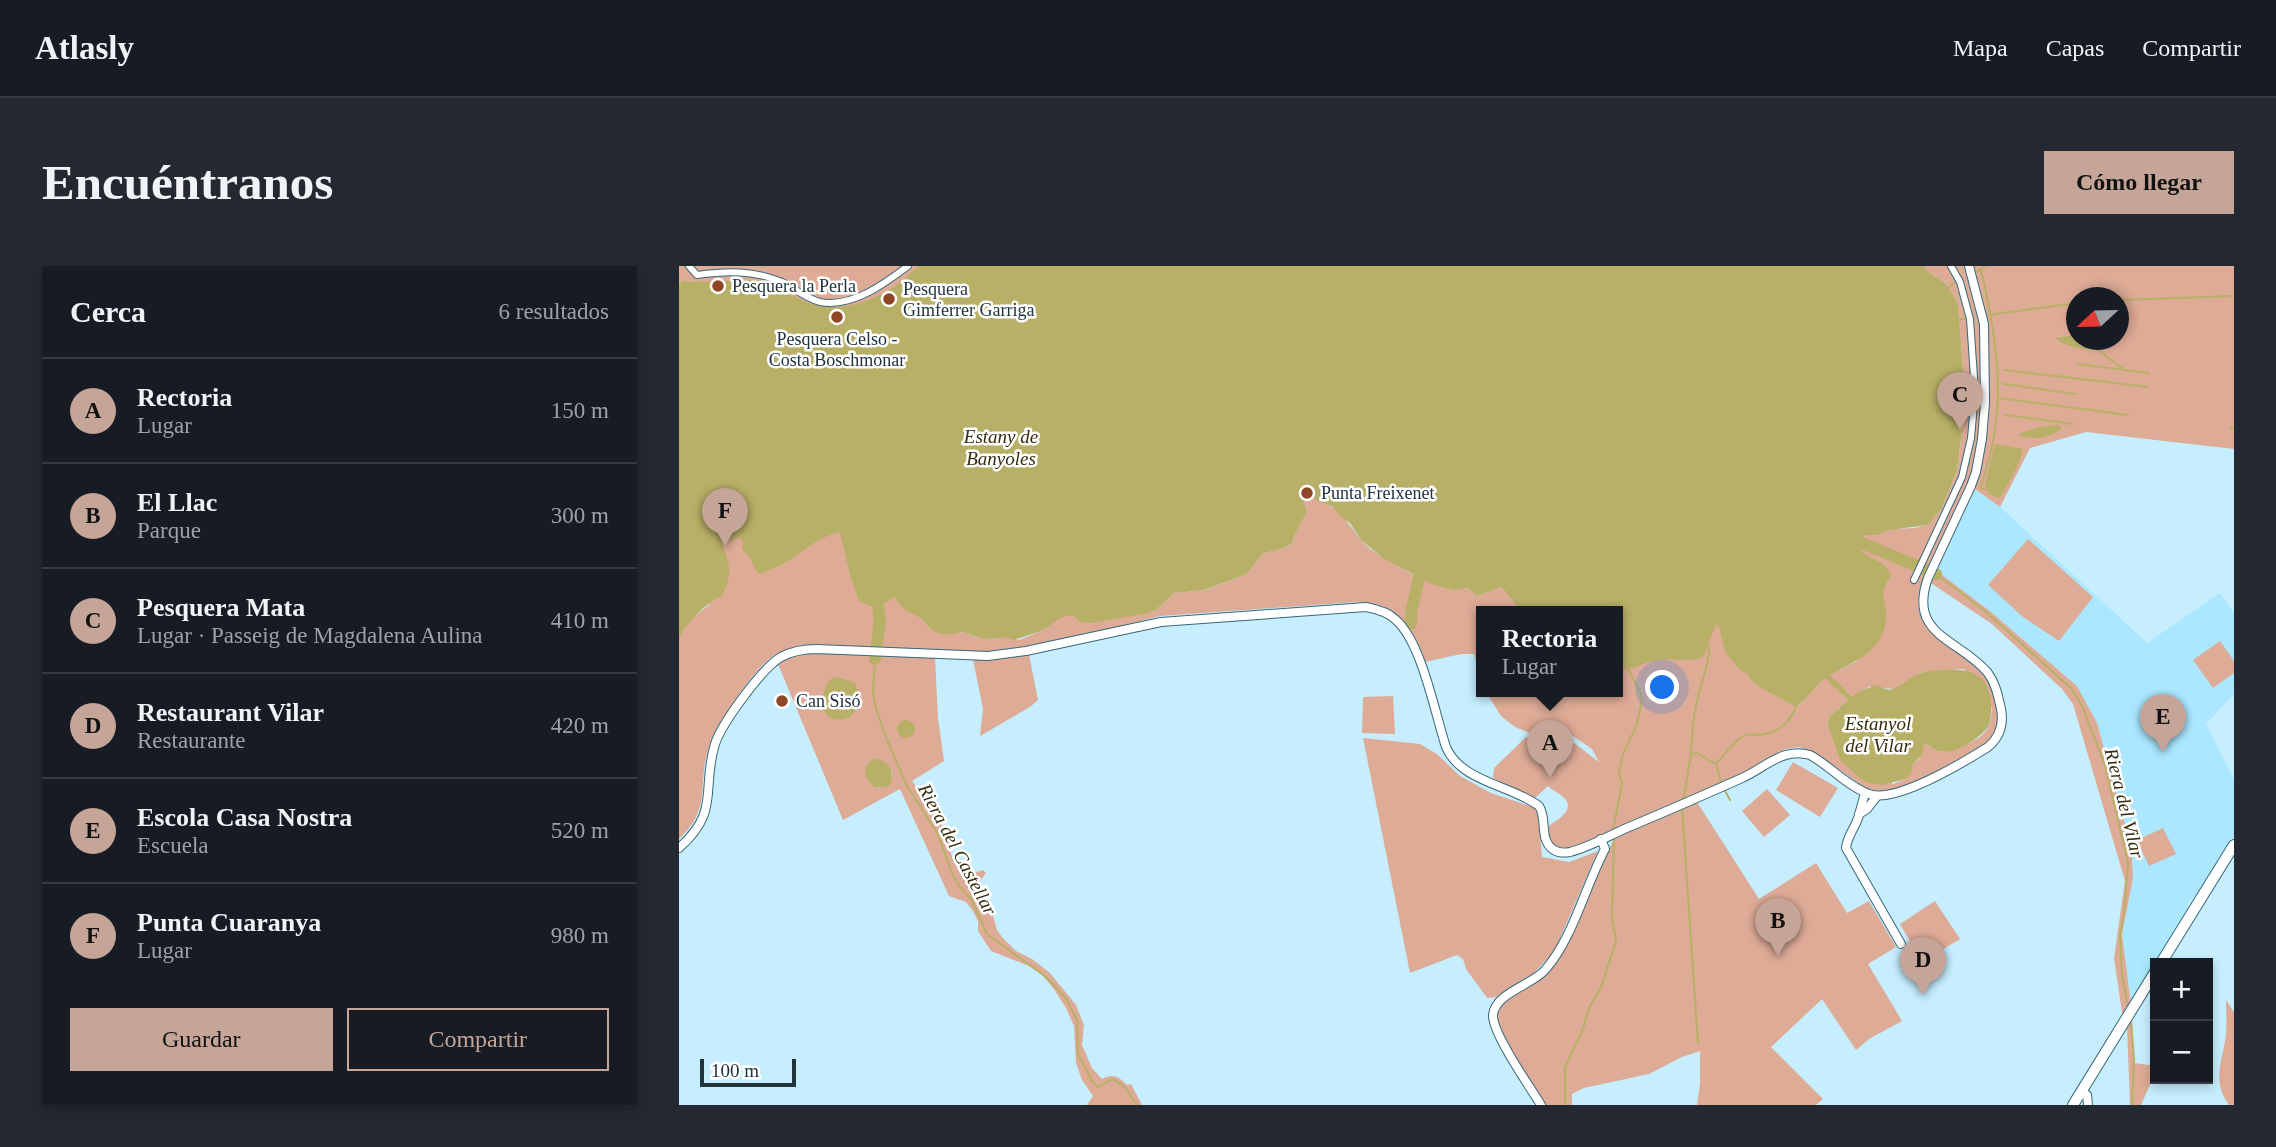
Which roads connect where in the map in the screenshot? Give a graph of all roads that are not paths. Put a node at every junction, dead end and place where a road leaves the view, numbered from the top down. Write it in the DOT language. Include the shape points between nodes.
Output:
graph roads {
  1 [pos="689,266"];
  2 [pos="908,266"];
  3 [pos="1969,266"];
  4 [pos="1955,274"];
  5 [pos="1915,576"];
  6 [pos="1865,793"];
  7 [pos="1877,796"];
  8 [pos="1859,814"];
  9 [pos="1601,839"];
  10 [pos="2234,845"];
  11 [pos="679,848"];
  12 [pos="1901,944"];
  13 [pos="2164,958"];
  14 [pos="2150,980"];
  15 [pos="2082,1091"];
  16 [pos="1541,1105"];
  17 [pos="2073,1105"];
  18 [pos="2088,1105"];
  1 -- 2 [label="street" via="697,275 730,271 780,281 819,302 841,302 884,285"];
  3 -- 7 [label="street" via="1985,338 1982,439 1971,486 1922,597 1928,622 1940,636 1986,671 1997,691 2002,724 1988,747 1917,785"];
  4 -- 5 [label="street" via="1971,319 1975,392 1971,438 1962,477"];
  6 -- 7 [label="street"];
  6 -- 8 [label="street"];
  6 -- 9 [label="street" via="1801,752 1779,756 1744,778"];
  7 -- 8 [label="street"];
  8 -- 12 [label="street" via="1846,848"];
  9 -- 11 [label="street" via="1571,852 1554,850 1546,840 1539,806 1452,758 1411,638 1397,620 1366,607 1161,622 988,656 806,649 787,654 769,666 722,729 713,755 705,814 696,832"];
  9 -- 16 [label="street" via="1605,849 1559,952 1543,973 1498,1002 1494,1010 1501,1039"];
  10 -- 13 [label="main road"];
  14 -- 15 [label="main road"];
  15 -- 17 [label="main road"];
  15 -- 18 [label="street"];
}
